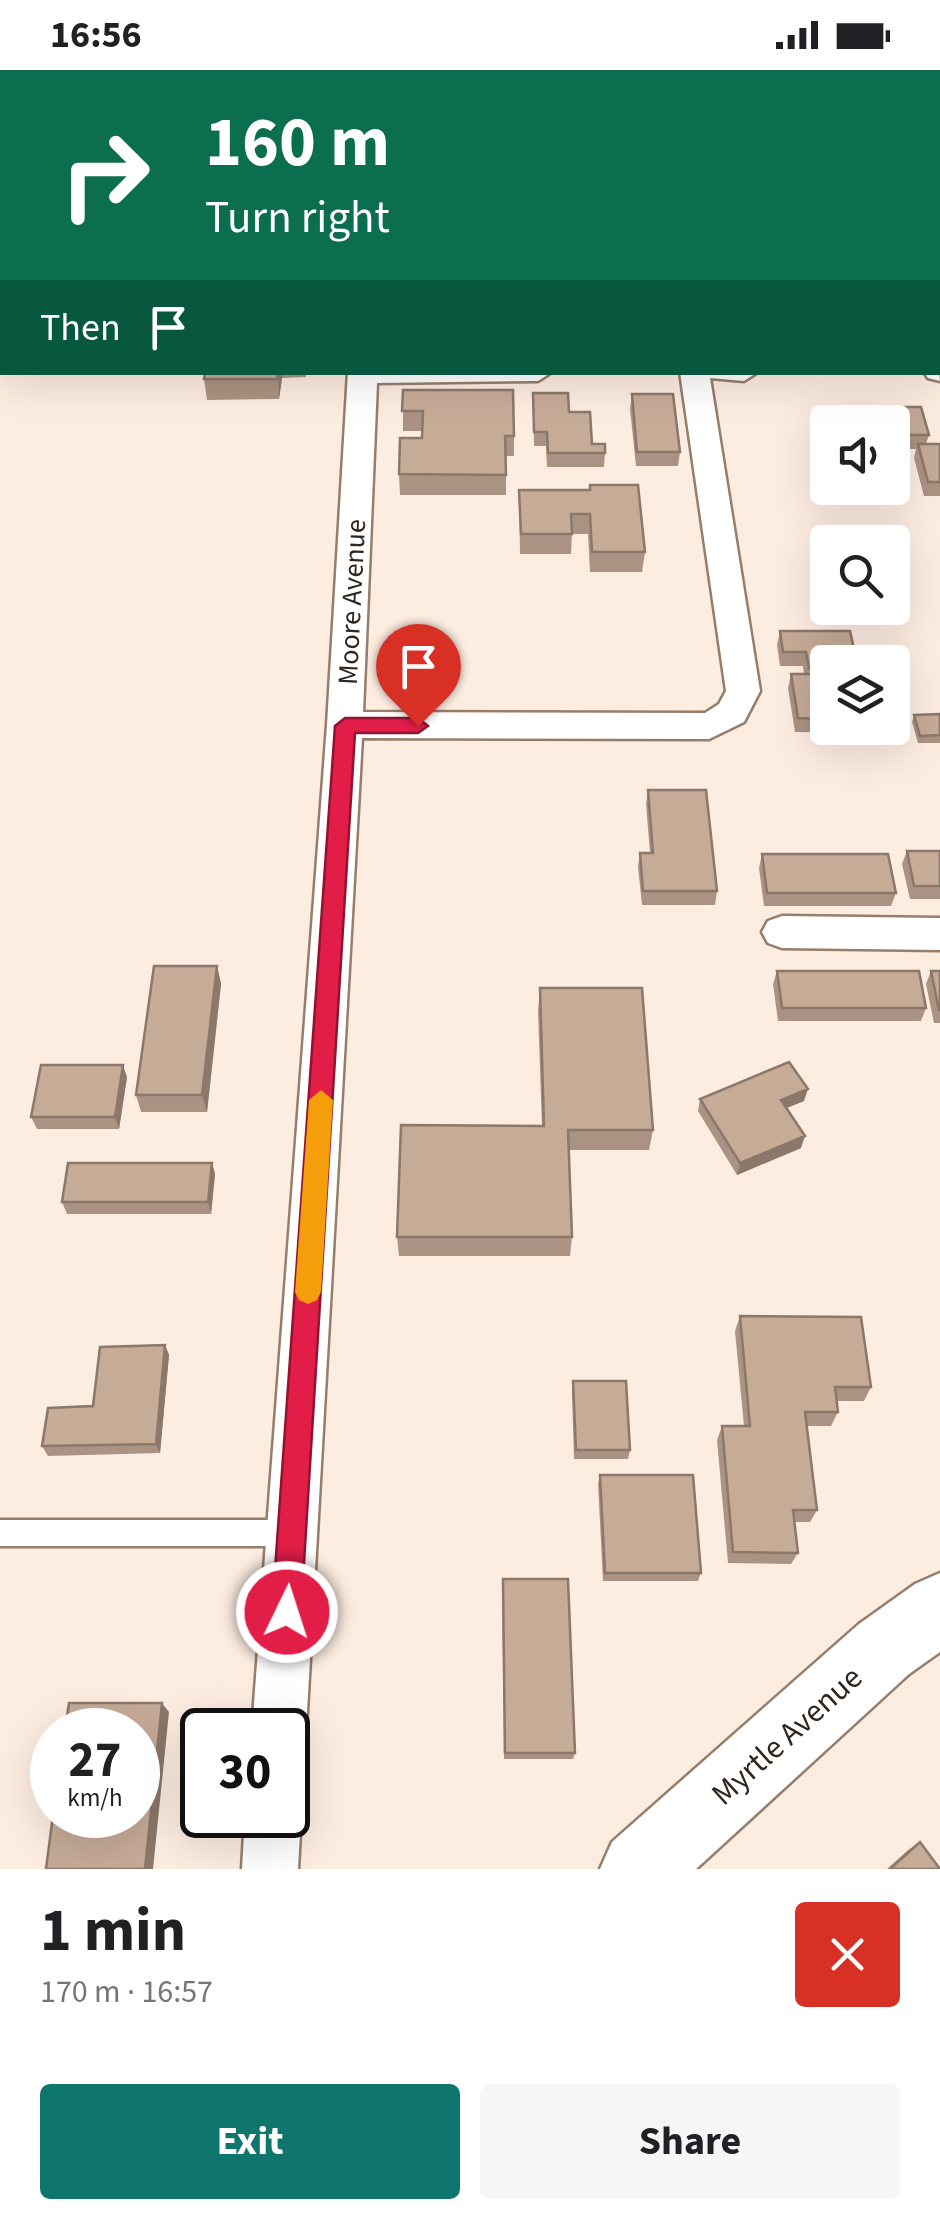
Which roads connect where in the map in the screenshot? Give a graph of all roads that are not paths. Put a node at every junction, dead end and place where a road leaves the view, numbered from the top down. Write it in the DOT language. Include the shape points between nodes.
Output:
graph roads {
  1 [pos="364,375"];
  2 [pos="694,375"];
  3 [pos="345,726"];
  4 [pos="782,932"];
  5 [pos="940,934"];
  6 [pos="0,1533"];
  7 [pos="292,1533"];
  8 [pos="940,1608"];
  9 [pos="280,1708"];
  10 [pos="272,1838"];
  11 [pos="270,1869"];
  12 [pos="639,1869"];
  1 -- 3 [label="street, Moore Avenue"];
  2 -- 3 [label="street" via="742,691 739,707 708,726"];
  3 -- 7 [label="street, Moore Avenue"];
  4 -- 5 [label="street"];
  6 -- 7 [label="lane"];
  7 -- 9 [label="street, Moore Avenue"];
  8 -- 12 [label="main road, Myrtle Avenue" via="884,1649"];
  10 -- 11 [label="street"];
}
